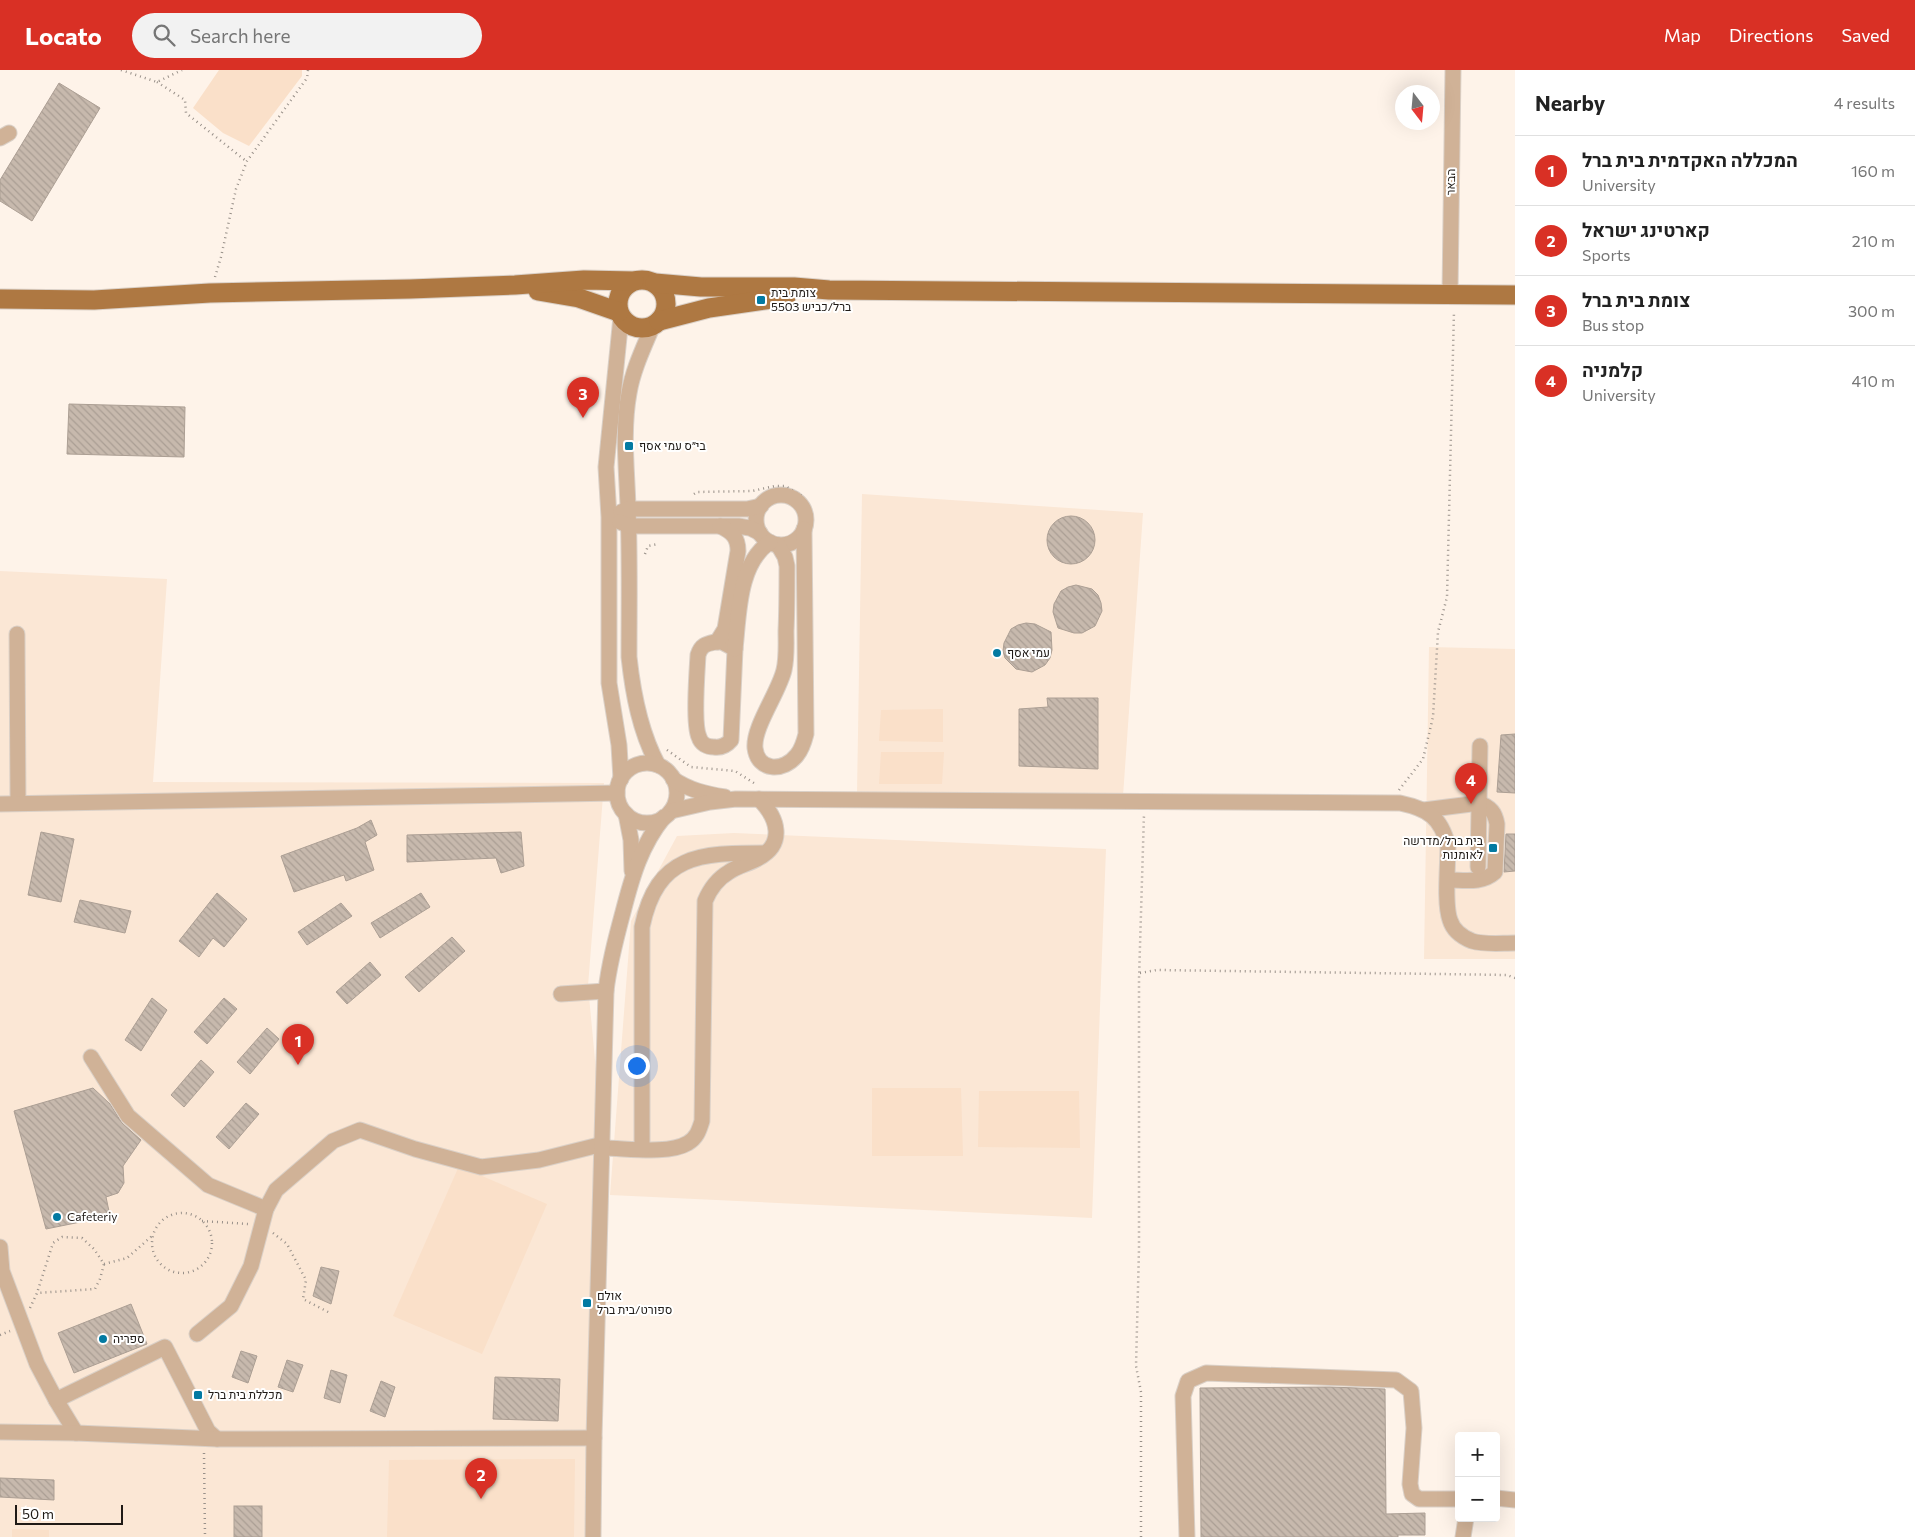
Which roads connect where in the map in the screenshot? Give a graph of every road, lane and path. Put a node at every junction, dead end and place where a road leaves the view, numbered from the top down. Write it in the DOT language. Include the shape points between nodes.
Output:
graph roads {
  1 [pos="121,70"];
  2 [pos="182,70"];
  3 [pos="308,70"];
  4 [pos="1453,70"];
  5 [pos="156,82"];
  6 [pos="247,161"];
  7 [pos="634,281"];
  8 [pos="655,283"];
  9 [pos="515,285"];
  10 [pos="829,290"];
  11 [pos="210,293"];
  12 [pos="1452,294"];
  13 [pos="1515,295"];
  14 [pos="0,298"];
  15 [pos="620,315"];
  16 [pos="656,323"];
  17 [pos="690,496"];
  18 [pos="802,496"];
  19 [pos="761,506"];
  20 [pos="628,509"];
  21 [pos="610,517"];
  22 [pos="629,526"];
  23 [pos="720,526"];
  24 [pos="804,529"];
  25 [pos="769,540"];
  26 [pos="658,544"];
  27 [pos="642,560"];
  28 [pos="18,634"];
  29 [pos="717,642"];
  30 [pos="735,649"];
  31 [pos="1480,746"];
  32 [pos="664,748"];
  33 [pos="658,765"];
  34 [pos="673,778"];
  35 [pos="619,786"];
  36 [pos="758,792"];
  37 [pos="736,799"];
  38 [pos="1144,801"];
  39 [pos="1390,802"];
  40 [pos="1479,803"];
  41 [pos="0,804"];
  42 [pos="18,804"];
  43 [pos="1424,810"];
  44 [pos="626,814"];
  45 [pos="668,814"];
  46 [pos="765,853"];
  47 [pos="1478,867"];
  48 [pos="632,880"];
  49 [pos="1448,880"];
  50 [pos="1515,943"];
  51 [pos="1140,973"];
  52 [pos="1515,978"];
  53 [pos="606,991"];
  54 [pos="560,994"];
  55 [pos="91,1057"];
  56 [pos="603,1146"];
  57 [pos="642,1149"];
  58 [pos="266,1209"];
  59 [pos="202,1221"];
  60 [pos="262,1225"];
  61 [pos="153,1235"];
  62 [pos="0,1247"];
  63 [pos="104,1264"];
  64 [pos="37,1293"];
  65 [pos="330,1313"];
  66 [pos="22,1326"];
  67 [pos="197,1334"];
  68 [pos="56,1400"];
  69 [pos="0,1432"];
  70 [pos="76,1433"];
  71 [pos="594,1438"];
  72 [pos="211,1439"];
  73 [pos="1455,1499"];
  74 [pos="1465,1522"];
  75 [pos="205,1537"];
  76 [pos="593,1537"];
  77 [pos="1141,1537"];
  78 [pos="1187,1537"];
  79 [pos="1463,1537"];
  1 -- 5 [label="path"];
  2 -- 5 [label="path"];
  3 -- 6 [label="path" via="307,78"];
  4 -- 12 [label="street, הבאר"];
  5 -- 6 [label="path" via="185,100 186,113"];
  6 -- 11 [label="path" via="236,189"];
  7 -- 8 [label="main road"];
  7 -- 9 [label="main road" via="584,280"];
  7 -- 15 [label="main road" via="618,296"];
  8 -- 10 [label="main road"];
  8 -- 16 [label="main road" via="666,301 665,312"];
  9 -- 11 [label="main road"];
  9 -- 15 [label="main road" via="579,298"];
  10 -- 12 [label="main road"];
  10 -- 16 [label="main road" via="709,308"];
  11 -- 14 [label="main road" via="94,300"];
  12 -- 13 [label="main road"];
  12 -- 39 [label="path" via="1447,598 1438,632 1433,717 1423,760"];
  15 -- 16 [label="main road" via="628,325 639,328"];
  15 -- 21 [label="street" via="606,467"];
  16 -- 20 [label="street" via="637,365 629,394"];
  17 -- 18 [label="path" via="697,492 752,491 775,486 785,486"];
  19 -- 20 [label="street" via="747,509"];
  19 -- 24 [label="street" via="773,496 795,499 805,511"];
  19 -- 25 [label="street" via="756,520"];
  20 -- 21 [label="street"];
  20 -- 22 [label="street"];
  21 -- 22 [label="street"];
  21 -- 35 [label="street" via="609,683 620,759"];
  22 -- 23 [label="street"];
  22 -- 33 [label="street" via="631,677 644,733"];
  23 -- 25 [label="street" via="750,528"];
  23 -- 29 [label="street" via="734,534 738,551 725,629"];
  24 -- 25 [label="street" via="793,542"];
  24 -- 25 [label="street" via="806,734 797,755 784,767 776,768 769,767 758,758 755,741 784,668 787,566 785,557"];
  25 -- 30 [label="street" via="756,554 749,570"];
  26 -- 27 [label="path" via="648,546"];
  28 -- 42 [label="street"];
  29 -- 30 [label="street"];
  29 -- 30 [label="street" via="700,648 698,655 697,731 699,739 709,747 724,746 731,740"];
  31 -- 40 [label="street"];
  32 -- 36 [label="path" via="691,768 735,771"];
  33 -- 34 [label="street"];
  33 -- 35 [label="street" via="640,764 631,768"];
  34 -- 37 [label="street" via="696,791"];
  34 -- 45 [label="street" via="676,802"];
  35 -- 42 [label="street"];
  35 -- 44 [label="street" via="619,802"];
  36 -- 37 [label="street"];
  36 -- 38 [label="street"];
  36 -- 46 [label="street" via="774,818 776,828 776,840"];
  37 -- 45 [label="street" via="710,802"];
  38 -- 39 [label="street"];
  38 -- 51 [label="path"];
  39 -- 43 [label="street"];
  40 -- 43 [label="street"];
  40 -- 47 [label="street"];
  40 -- 49 [label="street" via="1492,810 1497,824 1495,872 1479,880"];
  41 -- 42 [label="street"];
  43 -- 49 [label="street" via="1440,823 1446,836"];
  44 -- 45 [label="street" via="646,823 656,822"];
  44 -- 48 [label="street" via="631,840"];
  45 -- 48 [label="street" via="645,846"];
  46 -- 57 [label="street" via="718,880 705,901 702,1121 697,1134 689,1143 677,1148"];
  46 -- 57 [label="street" via="721,853 691,859 676,867 648,903 642,927"];
  48 -- 53 [label="street" via="615,941"];
  49 -- 50 [label="street" via="1448,912 1455,929 1462,936 1485,943"];
  51 -- 52 [label="path" via="1167,970 1506,975"];
  51 -- 77 [label="path" via="1136,1366 1141,1392"];
  53 -- 54 [label="street"];
  53 -- 56 [label="street"];
  55 -- 58 [label="street" via="128,1116 208,1185"];
  56 -- 57 [label="street"];
  56 -- 58 [label="street" via="539,1160 481,1167 360,1130 333,1141 276,1190"];
  56 -- 71 [label="street"];
  58 -- 60 [label="street"];
  59 -- 60 [label="path"];
  59 -- 61 [label="path" via="194,1215 174,1214 165,1218"];
  59 -- 61 [label="path" via="212,1238 212,1248 203,1265 186,1273 167,1269 159,1263 152,1245"];
  60 -- 65 [label="path" via="287,1244 306,1280 303,1299"];
  60 -- 67 [label="street" via="251,1266 230,1306"];
  61 -- 63 [label="path" via="128,1258"];
  62 -- 66 [label="street" via="2,1271"];
  63 -- 64 [label="path" via="95,1289"];
  63 -- 64 [label="path" via="82,1238 62,1237 54,1243"];
  64 -- 66 [label="path"];
  66 -- 68 [label="street"];
  68 -- 70 [label="street"];
  68 -- 72 [label="street" via="165,1347"];
  69 -- 70 [label="street"];
  70 -- 72 [label="street"];
  71 -- 72 [label="street"];
  71 -- 76 [label="street"];
  72 -- 75 [label="path" via="204,1481"];
  73 -- 78 [label="street" via="1419,1499 1412,1494 1414,1428 1410,1391 1396,1380 1206,1373 1188,1381 1183,1396"];
  74 -- 79 [label="street"];
}
